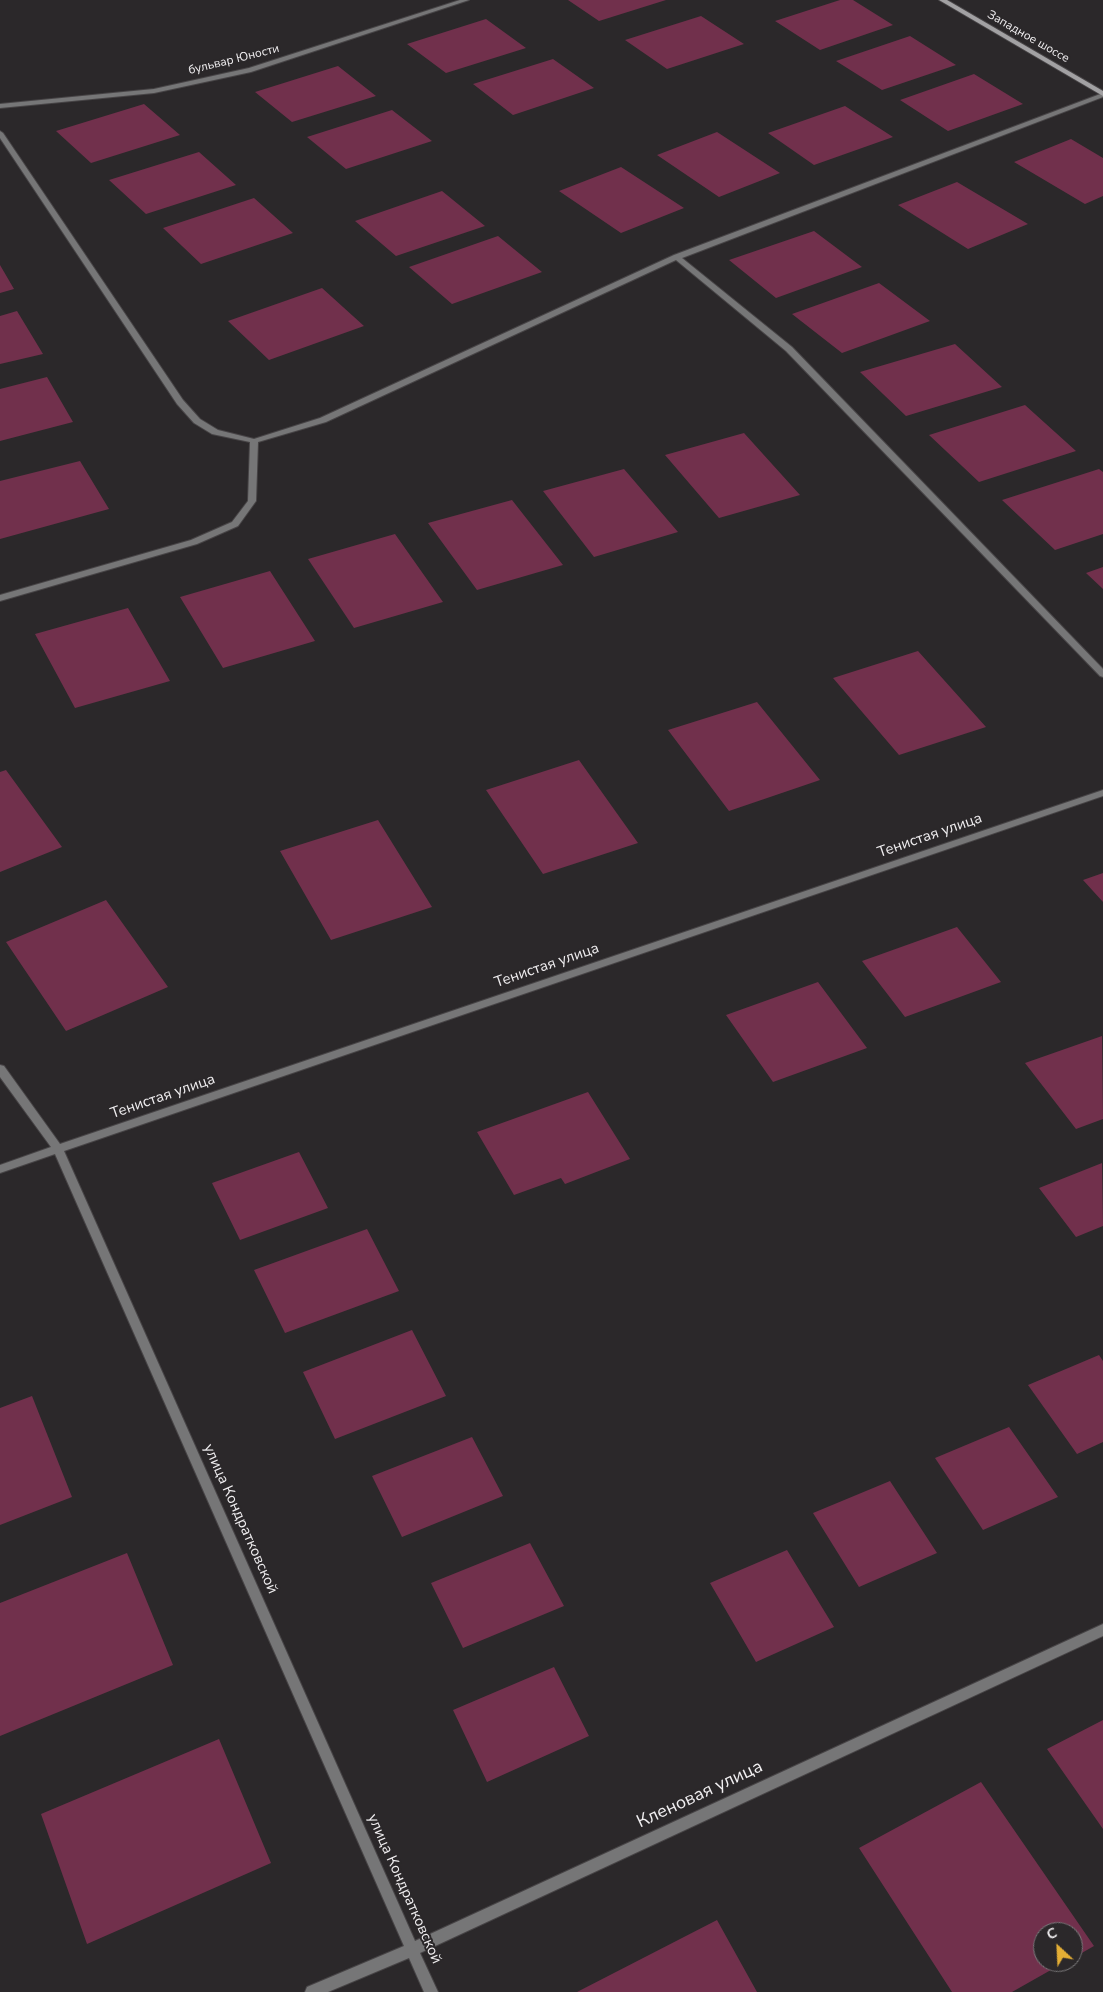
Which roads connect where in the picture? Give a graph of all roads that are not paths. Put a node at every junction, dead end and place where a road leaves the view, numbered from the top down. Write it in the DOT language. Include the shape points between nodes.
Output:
graph roads {
  1 [pos="466,0"];
  2 [pos="942,0"];
  3 [pos="1103,94"];
  4 [pos="0,106"];
  5 [pos="0,133"];
  6 [pos="677,257"];
  7 [pos="254,441"];
  8 [pos="0,598"];
  9 [pos="1103,674"];
  10 [pos="1103,793"];
  11 [pos="0,1069"];
  12 [pos="58,1149"];
  13 [pos="0,1169"];
  14 [pos="1103,1630"];
  15 [pos="414,1949"];
  16 [pos="312,1992"];
  17 [pos="431,1992"];
  1 -- 4 [label="street, бульвар Юности" via="251,70 154,91"];
  2 -- 3 [label="main road, Западное шоссе"];
  3 -- 6 [label="street"];
  5 -- 7 [label="street" via="180,402 197,421 215,432"];
  6 -- 7 [label="street" via="324,420"];
  6 -- 9 [label="street" via="789,349"];
  7 -- 8 [label="street" via="252,501 235,524 194,542"];
  10 -- 12 [label="street, Тенистая улица"];
  11 -- 12 [label="street, улица Кондратковской"];
  12 -- 13 [label="street, Тенистая улица"];
  12 -- 15 [label="street, улица Кондратковской"];
  14 -- 15 [label="street, Кленовая улица"];
  15 -- 16 [label="street, Кленовая улица"];
  15 -- 17 [label="street, улица Кондратковской"];
}
